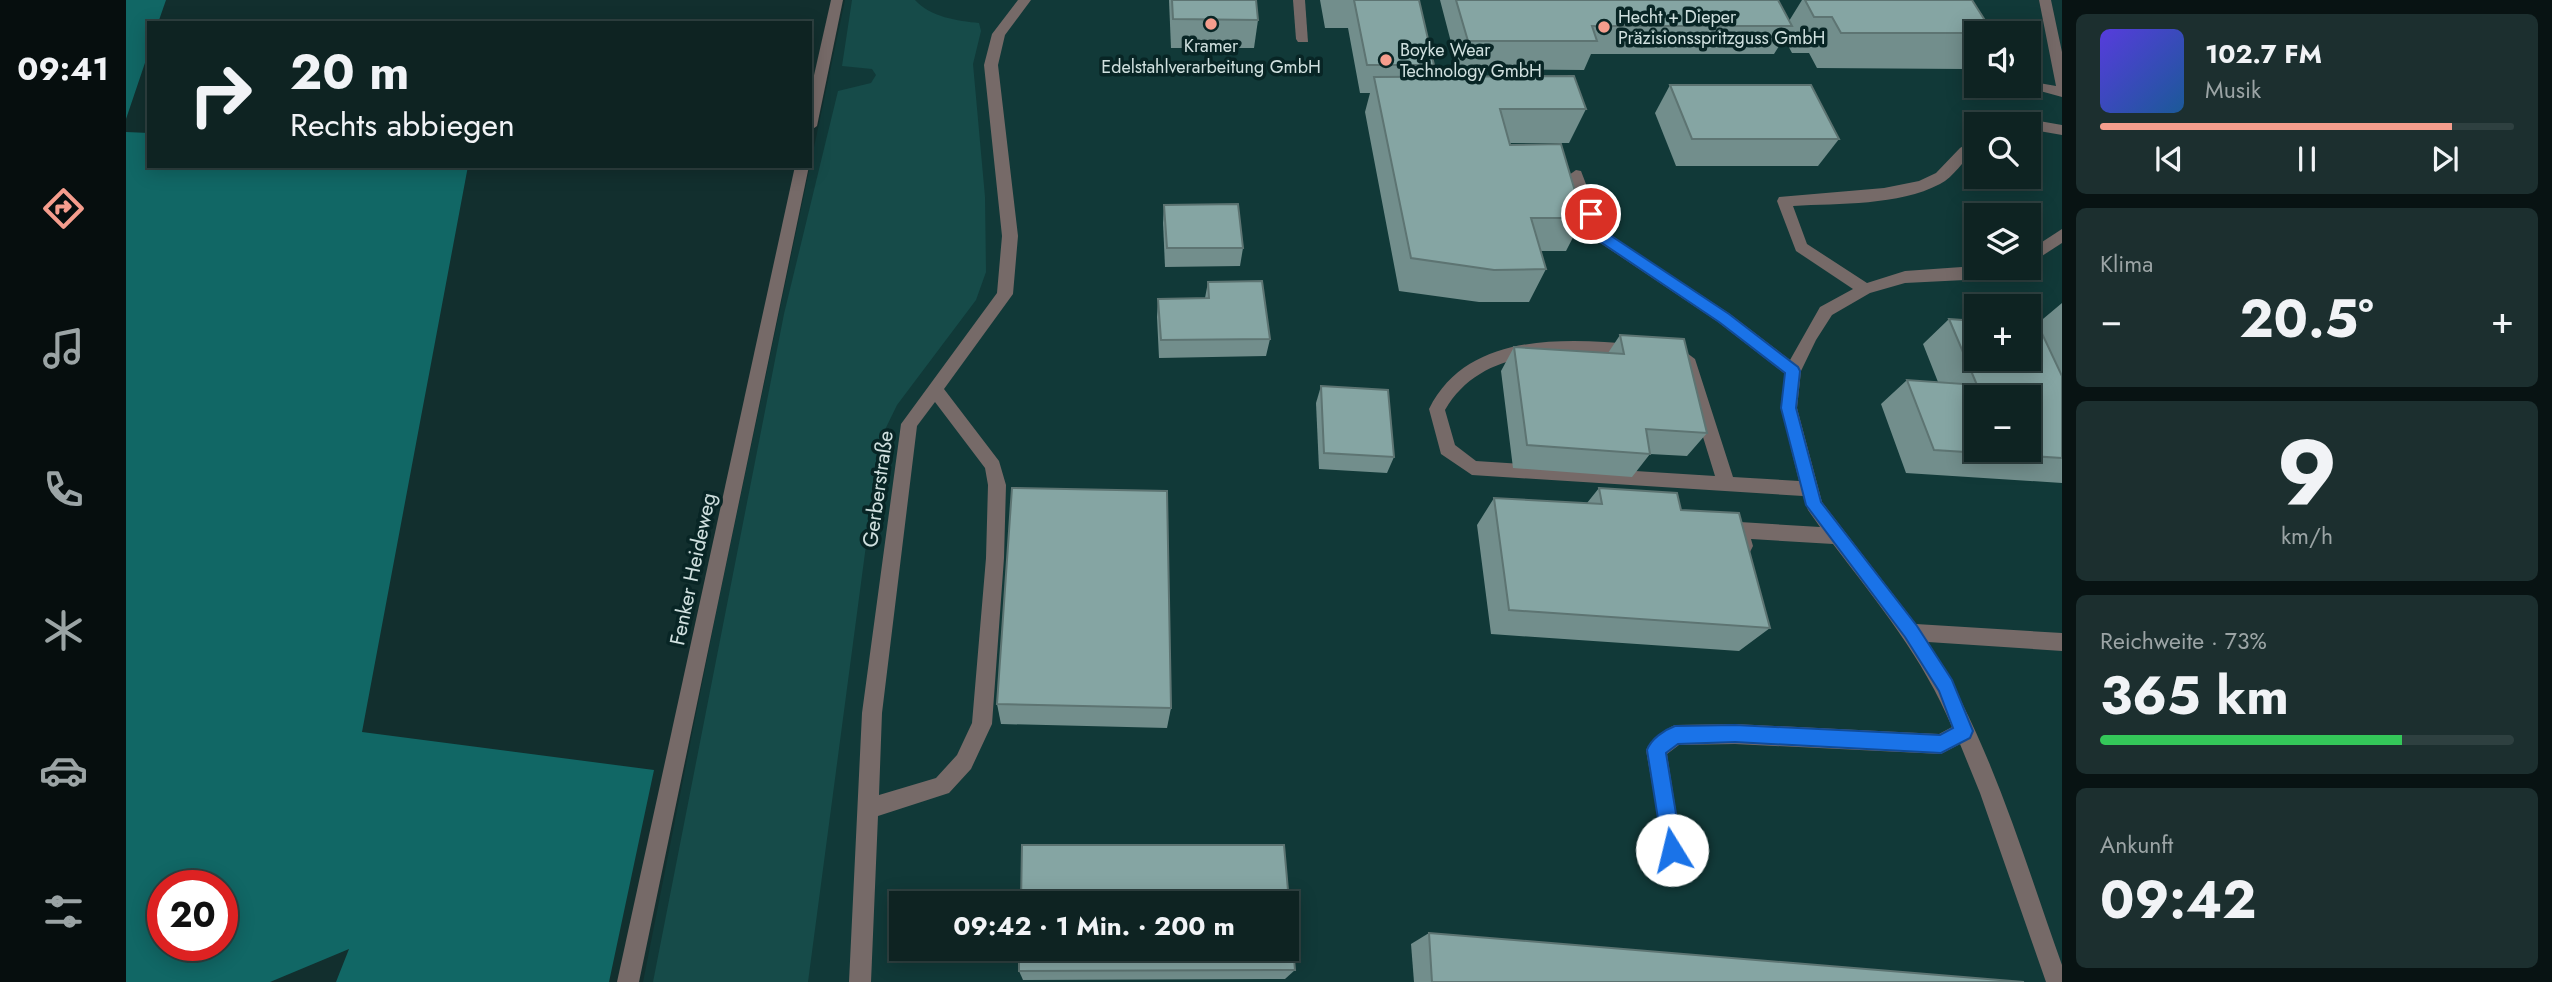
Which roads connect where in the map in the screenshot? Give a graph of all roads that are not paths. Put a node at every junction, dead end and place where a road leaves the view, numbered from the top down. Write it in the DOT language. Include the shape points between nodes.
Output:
graph roads {
  1 [pos="837,0"];
  2 [pos="1025,0"];
  3 [pos="1298,0"];
  4 [pos="2045,0"];
  5 [pos="1303,39"];
  6 [pos="2062,85"];
  7 [pos="2041,88"];
  8 [pos="2062,92"];
  9 [pos="812,117"];
  10 [pos="2041,126"];
  11 [pos="2062,130"];
  12 [pos="1964,151"];
  13 [pos="802,168"];
  14 [pos="1576,175"];
  15 [pos="2062,235"];
  16 [pos="2041,252"];
  17 [pos="1964,274"];
  18 [pos="1865,289"];
  19 [pos="1651,352"];
  20 [pos="1675,354"];
  21 [pos="1793,371"];
  22 [pos="935,389"];
  23 [pos="1727,485"];
  24 [pos="1810,489"];
  25 [pos="1838,536"];
  26 [pos="1750,568"];
  27 [pos="1911,632"];
  28 [pos="2062,642"];
  29 [pos="1964,731"];
  30 [pos="868,809"];
  31 [pos="1672,850"];
  32 [pos="628,982"];
  33 [pos="860,982"];
  34 [pos="2057,982"];
  1 -- 9 [label="street"];
  2 -- 22 [label="street, Gerberstraße" via="999,34 991,65 1010,236 1005,294"];
  3 -- 5 [label="street"];
  4 -- 6 [label="street"];
  7 -- 8 [label="street"];
  10 -- 11 [label="street"];
  12 -- 18 [label="street" via="1938,179 1916,188 1784,201 1801,247"];
  13 -- 32 [label="street, Fenker Heideweg"];
  14 -- 21 [label="street" via="1598,234 1724,318"];
  15 -- 16 [label="street"];
  17 -- 18 [label="street" via="1905,277"];
  18 -- 21 [label="street" via="1826,311"];
  19 -- 23 [label="street" via="1570,348 1519,352 1485,363 1454,383 1437,409 1447,449 1472,468"];
  20 -- 23 [label="street" via="1686,355"];
  21 -- 24 [label="street" via="1789,408"];
  22 -- 30 [label="street, Gerberstraße" via="909,424 873,713"];
  22 -- 30 [label="street" via="993,466 997,485 982,724 964,762 942,786"];
  23 -- 24 [label="street"];
  24 -- 25 [label="street" via="1814,505"];
  25 -- 26 [label="street" via="1740,530"];
  25 -- 27 [label="street"];
  27 -- 28 [label="street"];
  27 -- 29 [label="street" via="1945,686"];
  29 -- 31 [label="street" via="1941,744 1675,735 1656,750"];
  29 -- 34 [label="street"];
  30 -- 33 [label="street, Gerberstraße"];
}
